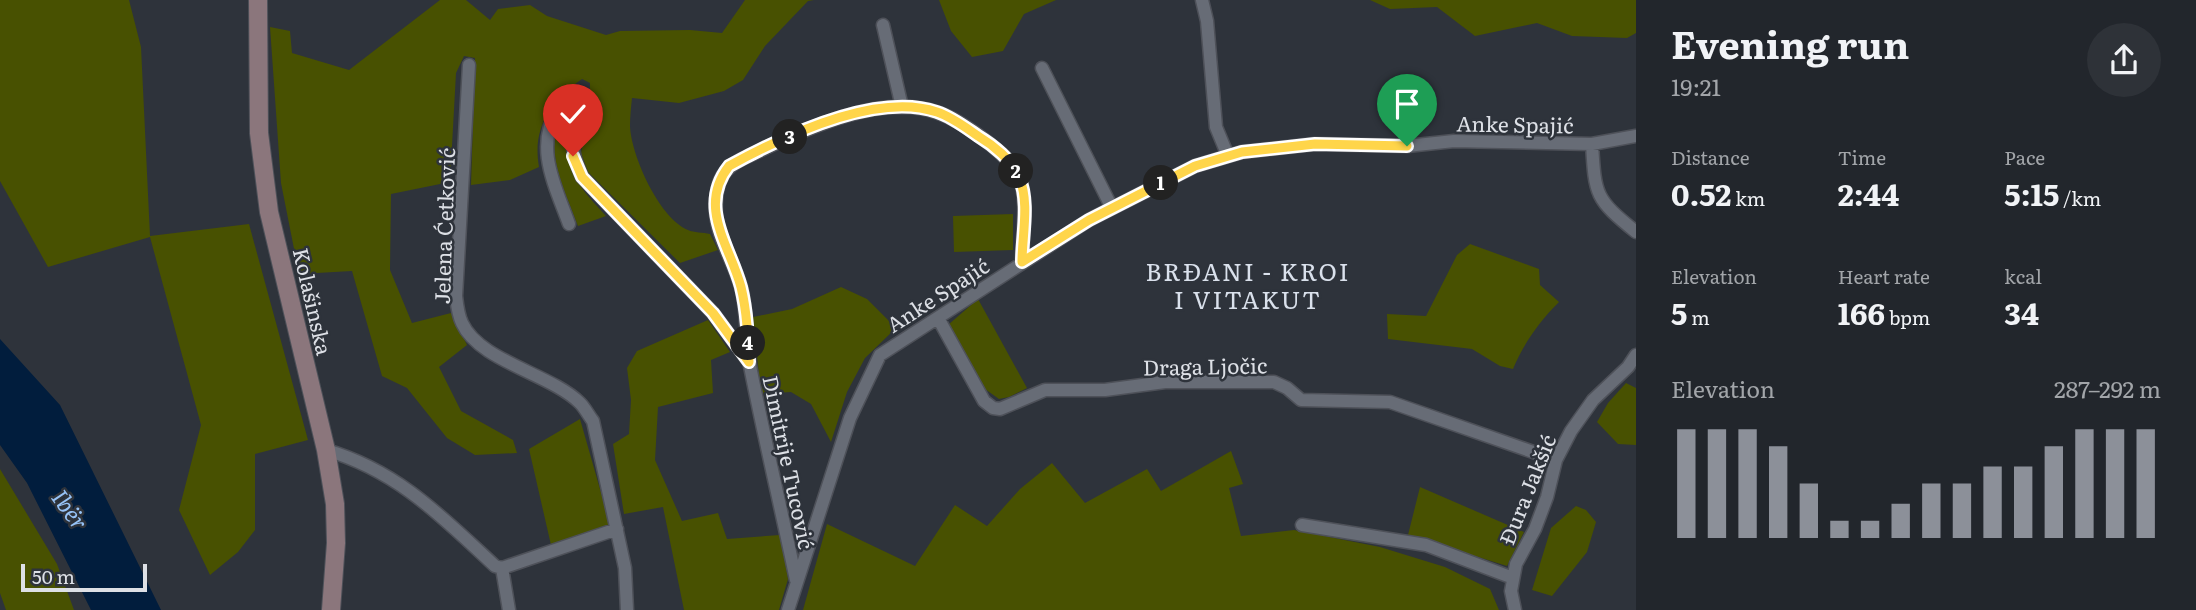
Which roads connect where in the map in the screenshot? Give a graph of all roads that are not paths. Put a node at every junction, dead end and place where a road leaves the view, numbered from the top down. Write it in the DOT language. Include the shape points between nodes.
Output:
graph roads {
  1 [pos="258,0"];
  2 [pos="1202,0"];
  3 [pos="883,24"];
  4 [pos="469,65"];
  5 [pos="1042,68"];
  6 [pos="902,107"];
  7 [pos="1636,136"];
  8 [pos="1592,144"];
  9 [pos="1228,156"];
  10 [pos="1112,208"];
  11 [pos="569,224"];
  12 [pos="1636,232"];
  13 [pos="1022,262"];
  14 [pos="938,318"];
  15 [pos="1636,355"];
  16 [pos="749,362"];
  17 [pos="326,450"];
  18 [pos="1556,460"];
  19 [pos="1302,525"];
  20 [pos="617,529"];
  21 [pos="502,568"];
  22 [pos="1513,578"];
  23 [pos="797,582"];
  24 [pos="331,610"];
  25 [pos="509,610"];
  26 [pos="627,610"];
  27 [pos="788,610"];
  28 [pos="1515,610"];
  1 -- 17 [label="main road, Kolašinska" via="259,133 269,212"];
  2 -- 9 [label="street" via="1216,127"];
  3 -- 6 [label="street"];
  4 -- 20 [label="street, Jelena Ćetković" via="456,296 459,314 469,334 486,348 561,390 593,421"];
  5 -- 10 [label="street"];
  6 -- 13 [label="street, Dimitrije Tucović" via="935,111 954,119 1010,163 1024,195"];
  6 -- 16 [label="street, Dimitrije Tucović" via="824,122 736,162 720,177 717,225 740,286"];
  7 -- 8 [label="street, Anke Spajić"];
  8 -- 9 [label="street, Anke Spajić" via="1315,144"];
  8 -- 12 [label="street" via="1594,184 1612,213"];
  9 -- 10 [label="street, Anke Spajić" via="1195,166"];
  10 -- 13 [label="street, Anke Spajić"];
  11 -- 16 [label="street" via="545,148 554,115 563,100 574,94 583,103 573,137 573,156 582,177 713,313"];
  13 -- 14 [label="street, Anke Spajić"];
  14 -- 18 [label="street, Draga Ljočic" via="984,401 993,408 1008,408 1045,390 1105,390 1159,382 1274,382 1301,400 1390,402"];
  14 -- 23 [label="street, Anke Spajić" via="880,355 866,380"];
  15 -- 18 [label="street, Ðura Jakšić" via="1593,400"];
  16 -- 23 [label="street, Dimitrije Tucović"];
  17 -- 21 [label="street" via="351,457 401,484"];
  17 -- 24 [label="main road, Kolašinska" via="335,530"];
  18 -- 22 [label="street, Ðura Jakšić" via="1535,530"];
  19 -- 22 [label="street, Ðura Jakšić" via="1426,545"];
  20 -- 21 [label="street"];
  20 -- 26 [label="street, Jelena Ćetković"];
  21 -- 25 [label="street"];
  22 -- 28 [label="street, Ðura Jakšić"];
  23 -- 27 [label="street, Anke Spajić"];
}
